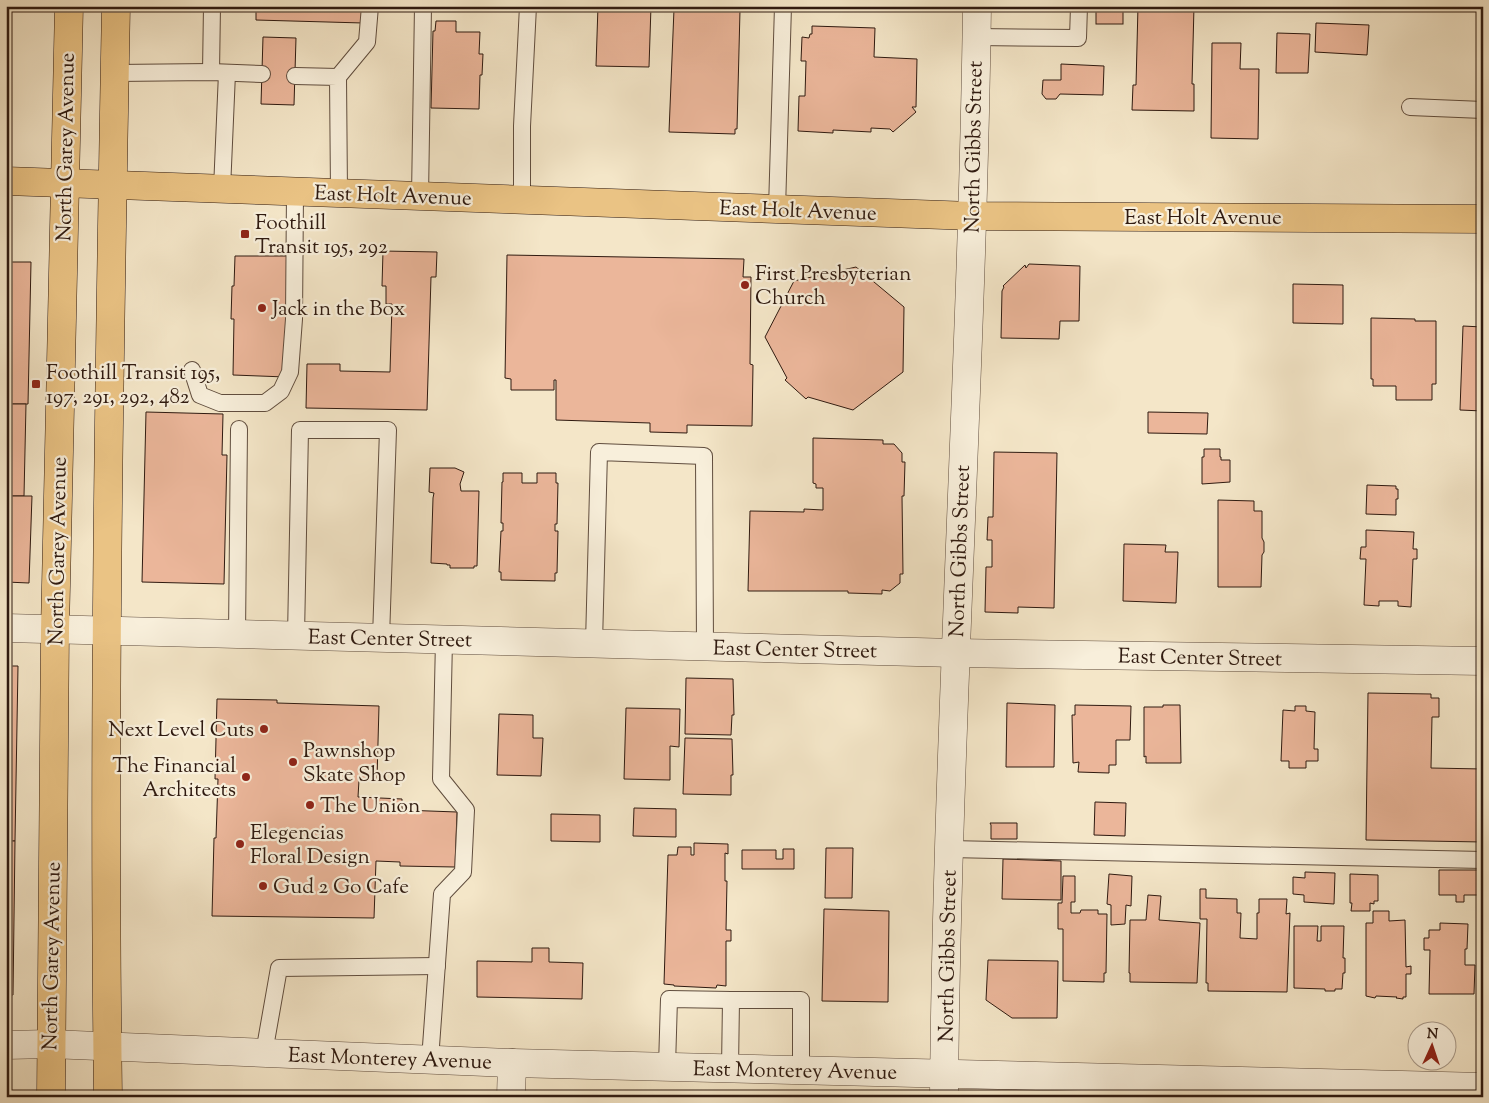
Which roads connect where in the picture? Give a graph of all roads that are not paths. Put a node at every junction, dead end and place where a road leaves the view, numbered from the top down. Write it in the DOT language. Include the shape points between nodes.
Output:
graph roads {
  1 [pos="69,6"];
  2 [pos="116,6"];
  3 [pos="212,6"];
  4 [pos="370,6"];
  5 [pos="423,6"];
  6 [pos="528,6"];
  7 [pos="783,6"];
  8 [pos="977,6"];
  9 [pos="1080,6"];
  10 [pos="976,37"];
  11 [pos="219,72"];
  12 [pos="115,73"];
  13 [pos="262,74"];
  14 [pos="295,76"];
  15 [pos="338,77"];
  16 [pos="1410,107"];
  17 [pos="1483,110"];
  18 [pos="6,182"];
  19 [pos="64,183"];
  20 [pos="113,184"];
  21 [pos="222,189"];
  22 [pos="295,192"];
  23 [pos="339,193"];
  24 [pos="420,196"];
  25 [pos="522,200"];
  26 [pos="777,209"];
  27 [pos="972,216"];
  28 [pos="1483,219"];
  29 [pos="192,370"];
  30 [pos="239,430"];
  31 [pos="6,628"];
  32 [pos="55,630"];
  33 [pos="108,632"];
  34 [pos="237,634"];
  35 [pos="296,636"];
  36 [pos="381,638"];
  37 [pos="444,640"];
  38 [pos="594,643"];
  39 [pos="705,646"];
  40 [pos="956,653"];
  41 [pos="1483,661"];
  42 [pos="950,850"];
  43 [pos="1483,860"];
  44 [pos="437,966"];
  45 [pos="731,1000"];
  46 [pos="50,1044"];
  47 [pos="6,1045"];
  48 [pos="108,1048"];
  49 [pos="264,1053"];
  50 [pos="430,1060"];
  51 [pos="512,1062"];
  52 [pos="667,1066"];
  53 [pos="730,1068"];
  54 [pos="801,1070"];
  55 [pos="944,1085"];
  56 [pos="1483,1087"];
  57 [pos="1372,1090"];
  58 [pos="51,1097"];
  59 [pos="108,1097"];
  60 [pos="511,1097"];
  1 -- 19 [label="main road, North Garey Avenue"];
  2 -- 12 [label="main road"];
  3 -- 11 [label="lane"];
  4 -- 15 [label="lane" via="367,42"];
  5 -- 24 [label="lane"];
  6 -- 25 [label="lane"];
  7 -- 26 [label="lane"];
  8 -- 10 [label="street, North Gibbs Street"];
  9 -- 10 [label="lane" via="1078,38"];
  10 -- 27 [label="street, North Gibbs Street"];
  11 -- 12 [label="lane"];
  11 -- 13 [label="lane"];
  11 -- 21 [label="lane"];
  12 -- 20 [label="main road"];
  14 -- 15 [label="lane"];
  15 -- 23 [label="lane"];
  16 -- 17 [label="lane"];
  18 -- 19 [label="main road, East Holt Avenue"];
  19 -- 20 [label="main road, East Holt Avenue"];
  19 -- 32 [label="main road, North Garey Avenue"];
  20 -- 21 [label="main road, East Holt Avenue"];
  20 -- 33 [label="main road"];
  21 -- 22 [label="main road, East Holt Avenue"];
  22 -- 23 [label="main road, East Holt Avenue"];
  22 -- 29 [label="lane" via="294,319 290,372 281,391 265,403 220,403 200,395"];
  23 -- 24 [label="main road, East Holt Avenue"];
  24 -- 25 [label="main road, East Holt Avenue"];
  25 -- 26 [label="main road, East Holt Avenue"];
  26 -- 27 [label="main road, East Holt Avenue"];
  27 -- 28 [label="main road, East Holt Avenue"];
  27 -- 40 [label="street, North Gibbs Street"];
  30 -- 34 [label="lane"];
  31 -- 32 [label="street, East Center Street"];
  32 -- 33 [label="street, East Center Street"];
  32 -- 46 [label="main road, North Garey Avenue"];
  33 -- 34 [label="street, East Center Street"];
  33 -- 48 [label="main road"];
  34 -- 35 [label="street, East Center Street"];
  35 -- 36 [label="street, East Center Street"];
  35 -- 36 [label="lane" via="300,430 388,430"];
  36 -- 37 [label="street, East Center Street"];
  37 -- 38 [label="street, East Center Street"];
  37 -- 44 [label="lane" via="441,779 466,810 464,872 442,894"];
  38 -- 39 [label="street, East Center Street"];
  38 -- 39 [label="lane" via="599,452 704,456"];
  39 -- 40 [label="street, East Center Street"];
  40 -- 41 [label="street, East Center Street"];
  40 -- 42 [label="street, North Gibbs Street"];
  42 -- 43 [label="lane"];
  42 -- 55 [label="street, North Gibbs Street"];
  44 -- 49 [label="lane" via="279,968"];
  44 -- 50 [label="lane"];
  45 -- 52 [label="lane" via="669,999"];
  45 -- 53 [label="lane"];
  45 -- 54 [label="lane" via="801,1000"];
  46 -- 47 [label="street, East Monterey Avenue"];
  46 -- 48 [label="street, East Monterey Avenue"];
  46 -- 58 [label="main road, North Garey Avenue"];
  48 -- 49 [label="street, East Monterey Avenue"];
  48 -- 59 [label="main road"];
  49 -- 50 [label="street, East Monterey Avenue"];
  50 -- 51 [label="street, East Monterey Avenue"];
  51 -- 52 [label="street, East Monterey Avenue"];
  51 -- 60 [label="street"];
  52 -- 53 [label="street, East Monterey Avenue"];
  53 -- 54 [label="street, East Monterey Avenue"];
  54 -- 55 [label="street, East Monterey Avenue"];
  55 -- 57 [label="street, East Monterey Avenue"];
  56 -- 57 [label="street, East Monterey Avenue"];
}
